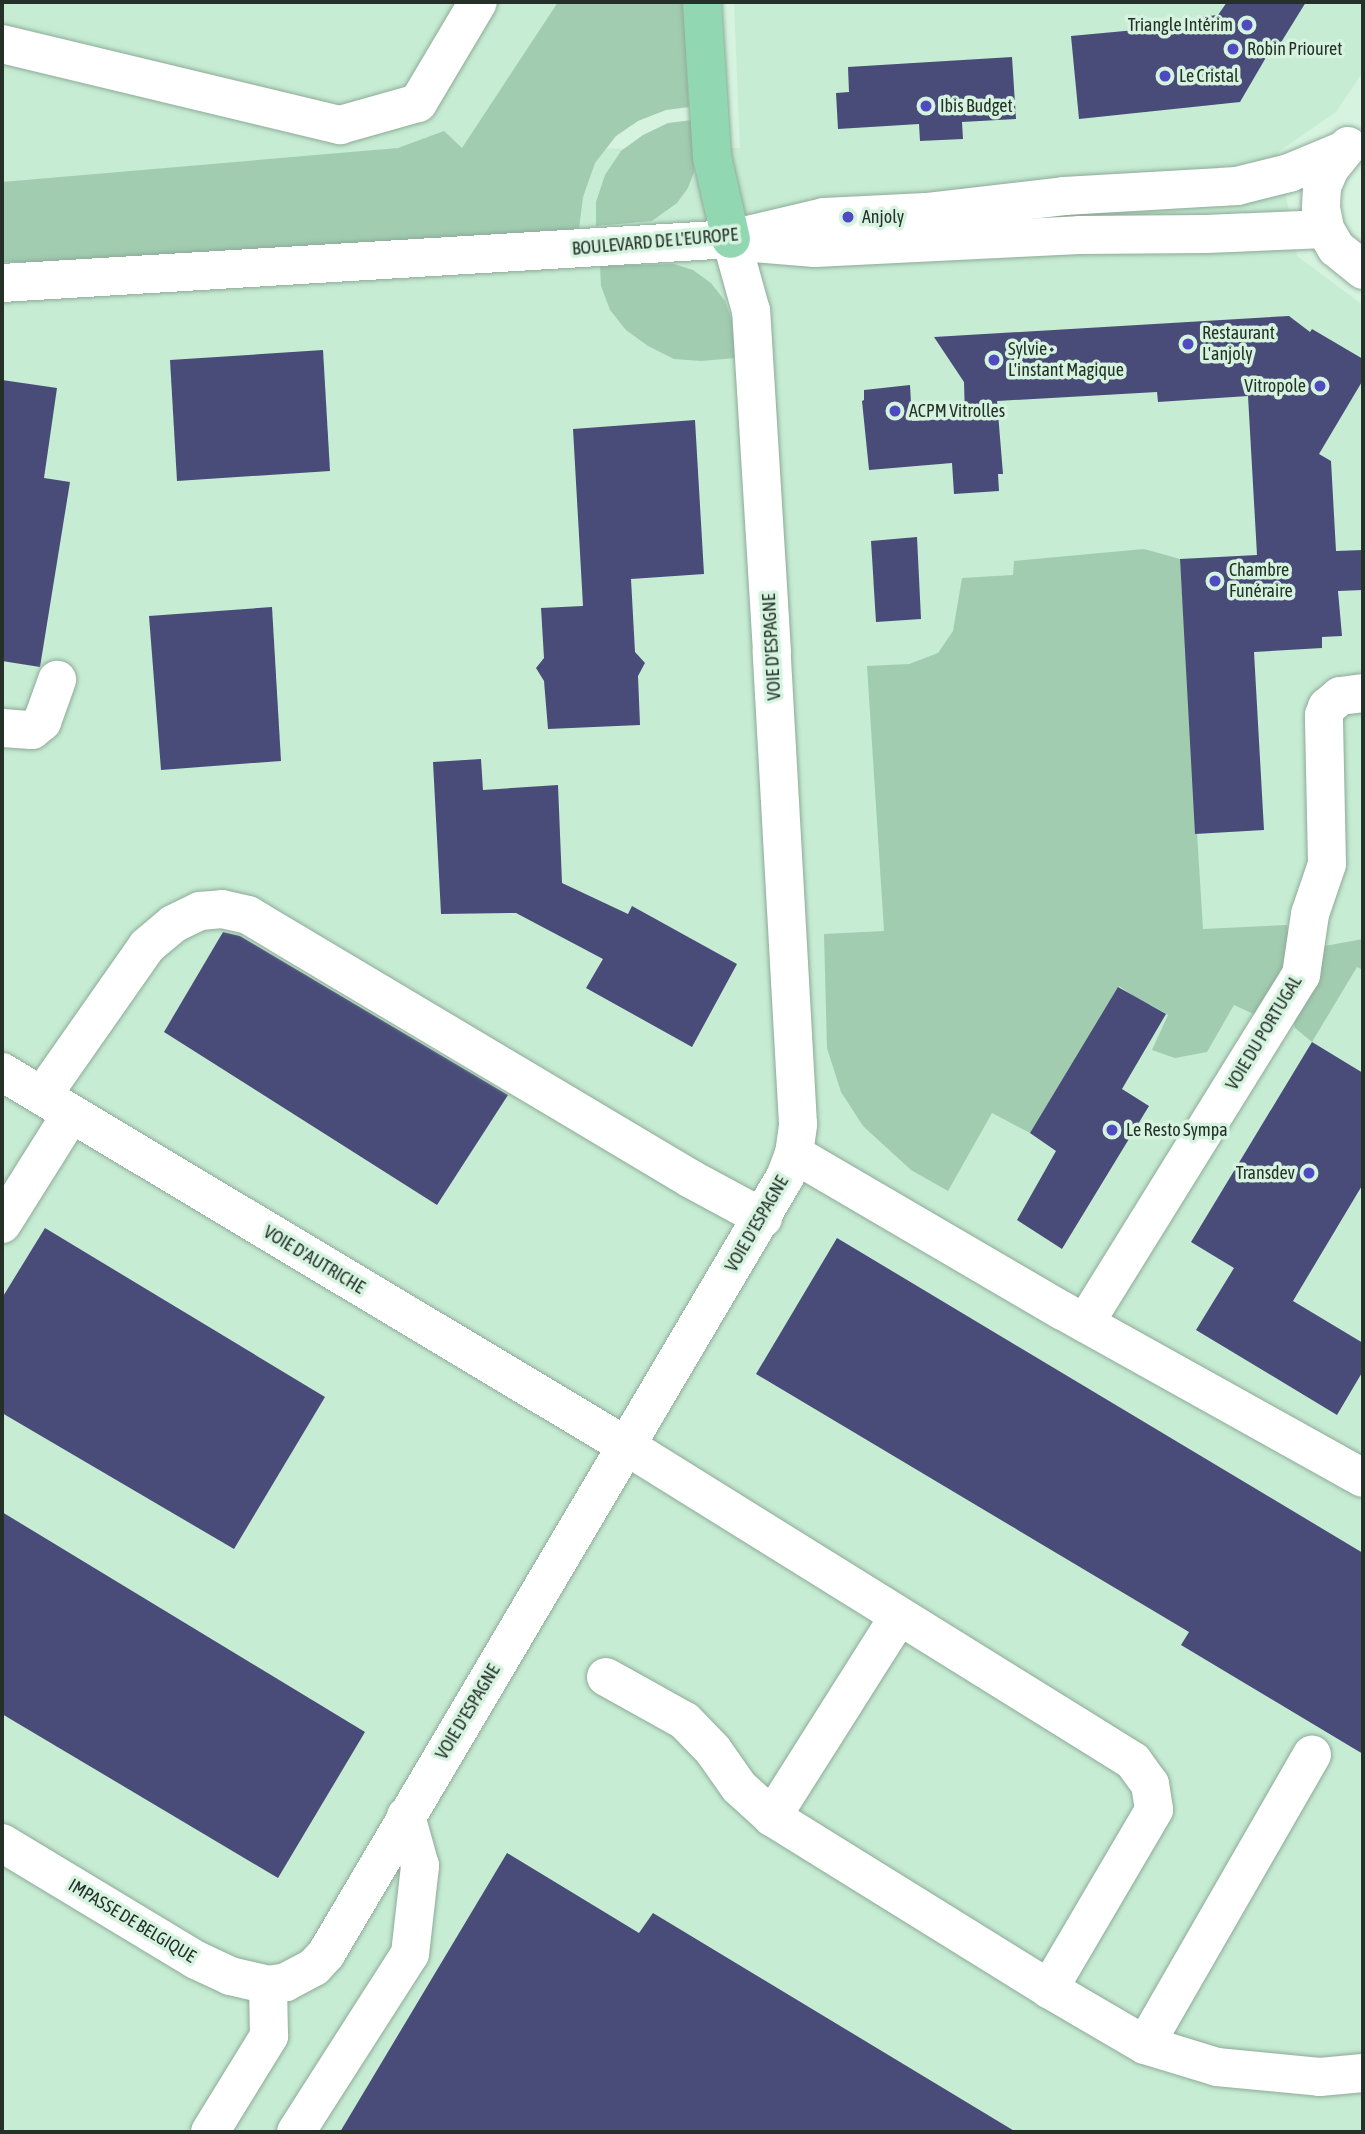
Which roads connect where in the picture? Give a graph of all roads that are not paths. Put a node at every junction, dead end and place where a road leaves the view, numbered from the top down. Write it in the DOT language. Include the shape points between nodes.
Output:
graph roads {
  1 [pos="478,2"];
  2 [pos="702,2"];
  3 [pos="2,44"];
  4 [pos="1358,140"];
  5 [pos="1325,229"];
  6 [pos="731,239"];
  7 [pos="1363,270"];
  8 [pos="2,283"];
  9 [pos="57,680"];
  10 [pos="1363,693"];
  11 [pos="2,728"];
  12 [pos="4,1078"];
  13 [pos="57,1105"];
  14 [pos="794,1154"];
  15 [pos="763,1217"];
  16 [pos="2,1224"];
  17 [pos="1085,1323"];
  18 [pos="628,1447"];
  19 [pos="1363,1478"];
  20 [pos="900,1616"];
  21 [pos="606,1677"];
  22 [pos="1312,1755"];
  23 [pos="405,1816"];
  24 [pos="772,1817"];
  25 [pos="2,1843"];
  26 [pos="268,1985"];
  27 [pos="1049,1989"];
  28 [pos="1144,2045"];
  29 [pos="1363,2073"];
  30 [pos="210,2132"];
  31 [pos="296,2132"];
  1 -- 3 [label="street" via="418,103 340,125"];
  2 -- 6 [label="main road" via="712,157"];
  4 -- 5 [label="street" via="1330,168 1322,187"];
  4 -- 6 [label="street, BOULEVARD DE L'EUROPE" via="1289,173 1237,186 824,217"];
  5 -- 6 [label="street" via="815,248"];
  5 -- 7 [label="street" via="1336,248"];
  6 -- 8 [label="street, BOULEVARD DE L'EUROPE"];
  6 -- 14 [label="street, VOIE D'ESPAGNE" via="751,311 797,1097"];
  9 -- 11 [label="street" via="42,722 32,730"];
  10 -- 17 [label="street, VOIE DU PORTUGAL" via="1340,696 1327,706 1324,715 1327,864 1310,914 1301,975"];
  12 -- 13 [label="street, VOIE D'AUTRICHE"];
  13 -- 15 [label="street" via="146,946 173,923 200,911 222,909 248,915 691,1179"];
  13 -- 16 [label="street"];
  13 -- 18 [label="street, VOIE D'AUTRICHE"];
  14 -- 15 [label="street, VOIE D'ESPAGNE"];
  14 -- 17 [label="street"];
  15 -- 18 [label="street, VOIE D'ESPAGNE"];
  17 -- 19 [label="street"];
  18 -- 20 [label="street, VOIE D'AUTRICHE"];
  18 -- 23 [label="street, VOIE D'ESPAGNE"];
  20 -- 24 [label="street"];
  20 -- 27 [label="street, VOIE D'AUTRICHE" via="1133,1761 1150,1784 1153,1810"];
  21 -- 24 [label="street" via="685,1721 739,1787"];
  22 -- 28 [label="street"];
  23 -- 26 [label="street, VOIE D'ESPAGNE" via="326,1954 301,1976"];
  23 -- 31 [label="street" via="420,1866 410,1954"];
  24 -- 27 [label="street"];
  25 -- 26 [label="street, IMPASSE DE BELGIQUE" via="196,1959 248,1982"];
  26 -- 30 [label="street" via="269,2036"];
  27 -- 28 [label="street"];
  28 -- 29 [label="street" via="1217,2067 1320,2077"];
}
